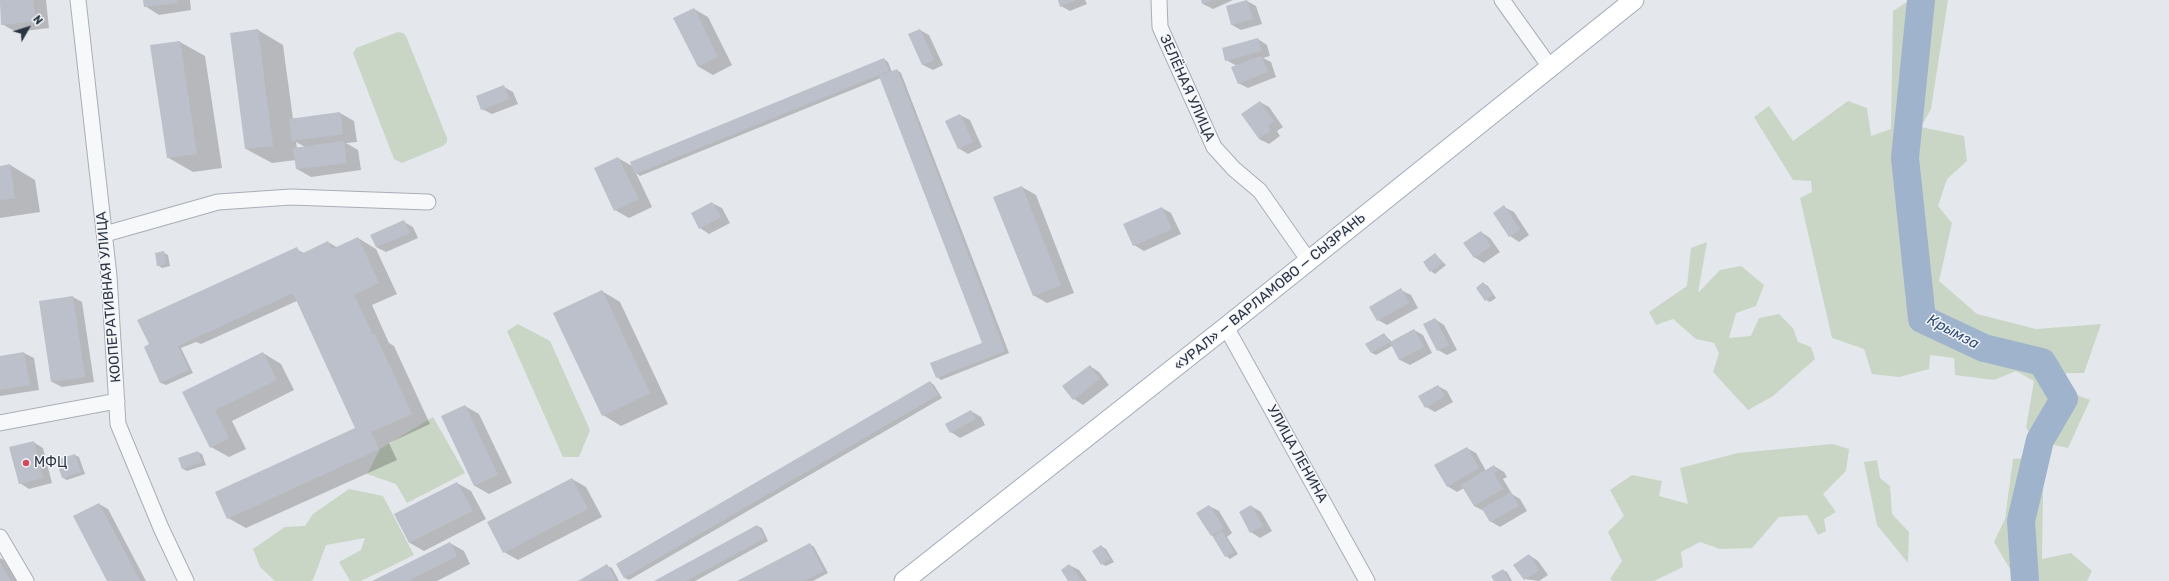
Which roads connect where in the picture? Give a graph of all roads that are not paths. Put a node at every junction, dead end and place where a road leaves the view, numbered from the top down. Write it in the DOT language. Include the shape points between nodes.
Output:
graph roads {
  1 [pos="78,0"];
  2 [pos="1159,0"];
  3 [pos="1502,0"];
  4 [pos="1634,0"];
  5 [pos="1550,67"];
  6 [pos="428,202"];
  7 [pos="104,234"];
  8 [pos="1309,261"];
  9 [pos="1226,327"];
  10 [pos="117,401"];
  11 [pos="0,423"];
  12 [pos="0,536"];
  13 [pos="26,581"];
  14 [pos="186,581"];
  15 [pos="904,581"];
  16 [pos="1367,581"];
  1 -- 7 [label="street, КООПЕРАТИВНАЯ УЛИЦА"];
  2 -- 8 [label="street, ЗЕЛЁНАЯ УЛИЦА" via="1160,27 1214,147 1234,169 1260,191"];
  3 -- 5 [label="street"];
  4 -- 5 [label="main road, «УРАЛ» — ВАРЛАМОВО — СЫЗРАНЬ"];
  5 -- 8 [label="main road, «УРАЛ» — ВАРЛАМОВО — СЫЗРАНЬ"];
  6 -- 7 [label="street" via="291,197 218,202"];
  7 -- 10 [label="street, КООПЕРАТИВНАЯ УЛИЦА"];
  8 -- 9 [label="main road, «УРАЛ» — ВАРЛАМОВО — СЫЗРАНЬ"];
  9 -- 15 [label="main road, «УРАЛ» — ВАРЛАМОВО — СЫЗРАНЬ"];
  9 -- 16 [label="street, УЛИЦА ЛЕНИНА"];
  10 -- 11 [label="street"];
  10 -- 14 [label="street, КООПЕРАТИВНАЯ УЛИЦА" via="118,424"];
  12 -- 13 [label="street"];
}
